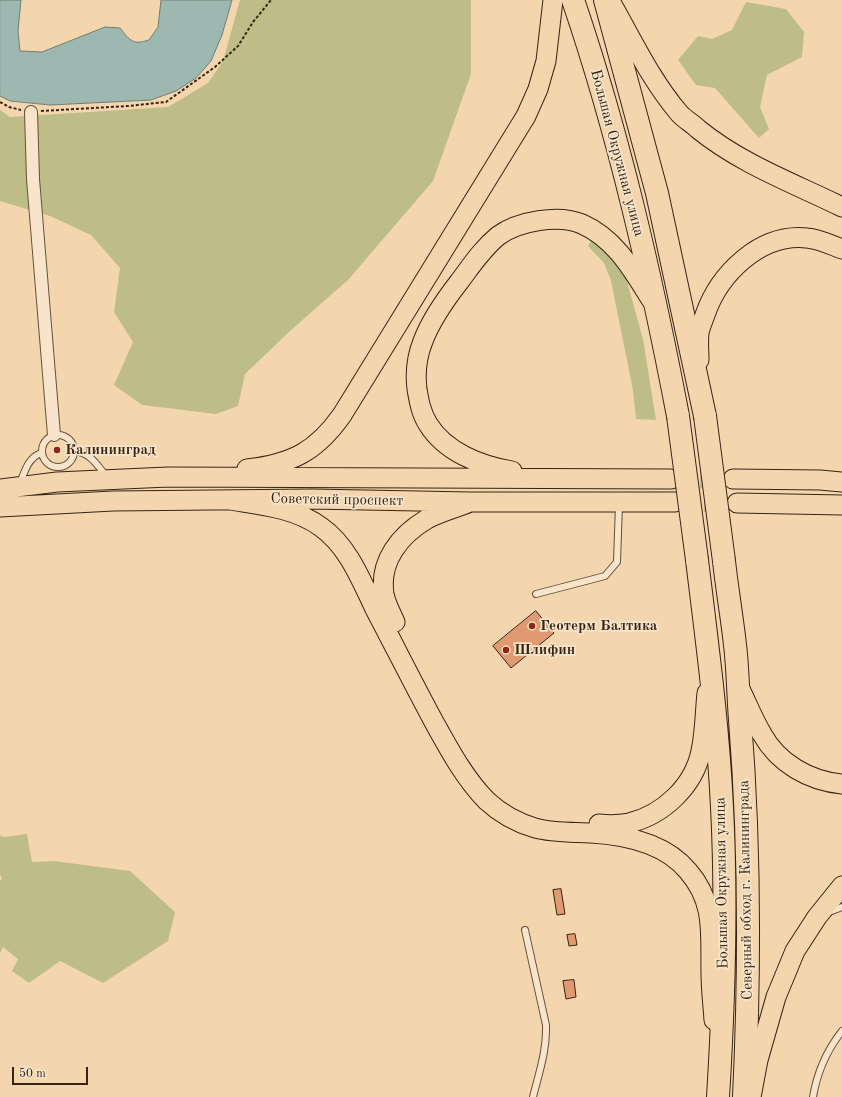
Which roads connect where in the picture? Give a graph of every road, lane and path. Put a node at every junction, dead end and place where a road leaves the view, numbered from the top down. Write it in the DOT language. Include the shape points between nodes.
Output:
graph roads {
  1 [pos="270,0"];
  2 [pos="553,0"];
  3 [pos="573,0"];
  4 [pos="605,0"];
  5 [pos="610,0"];
  6 [pos="0,102"];
  7 [pos="31,112"];
  8 [pos="842,207"];
  9 [pos="842,249"];
  10 [pos="657,308"];
  11 [pos="698,386"];
  12 [pos="54,435"];
  13 [pos="74,451"];
  14 [pos="41,452"];
  15 [pos="842,476"];
  16 [pos="168,477"];
  17 [pos="591,479"];
  18 [pos="671,479"];
  19 [pos="734,479"];
  20 [pos="109,480"];
  21 [pos="820,480"];
  22 [pos="842,482"];
  23 [pos="19,486"];
  24 [pos="0,488"];
  25 [pos="230,500"];
  26 [pos="470,502"];
  27 [pos="619,502"];
  28 [pos="675,502"];
  29 [pos="737,503"];
  30 [pos="788,504"];
  31 [pos="842,505"];
  32 [pos="0,507"];
  33 [pos="842,514"];
  34 [pos="536,594"];
  35 [pos="710,669"];
  36 [pos="738,683"];
  37 [pos="842,784"];
  38 [pos="842,886"];
  39 [pos="842,907"];
  40 [pos="817,917"];
  41 [pos="525,930"];
  42 [pos="842,1031"];
  43 [pos="718,1094"];
  44 [pos="533,1097"];
  45 [pos="744,1097"];
  46 [pos="751,1097"];
  47 [pos="813,1097"];
  1 -- 7 [label="path" via="238,46 215,67 166,102"];
  2 -- 16 [label="main road" via="546,61 538,89 526,116 331,431 305,452 265,467"];
  3 -- 10 [label="highway, Большая Окружная улица" via="616,141"];
  4 -- 11 [label="highway, Северный обход г. Калининграда" via="657,194"];
  5 -- 8 [label="main road" via="648,69 680,114 730,152 786,182"];
  6 -- 7 [label="path" via="8,108"];
  7 -- 12 [label="street" via="33,179"];
  9 -- 11 [label="main road" via="807,238 787,239 754,252 733,268 712,297 699,332"];
  10 -- 17 [label="main road" via="621,253 595,231 581,223 557,219 527,222 499,236 476,258 450,294 422,342 416,380 419,403 428,423 441,440 461,454 496,468"];
  10 -- 35 [label="highway, Большая Окружная улица, bridge" via="678,416"];
  11 -- 36 [label="highway, Северный обход г. Калининграда, bridge" via="705,416"];
  12 -- 13 [label="lane" via="67,438"];
  12 -- 14 [label="lane" via="45,441"];
  13 -- 14 [label="lane" via="69,463 58,468 47,463"];
  13 -- 20 [label="lane" via="89,456"];
  14 -- 23 [label="lane" via="30,460"];
  15 -- 21 [label="main road"];
  16 -- 17 [label="main road, Советский проспект"];
  16 -- 20 [label="main road, Советский проспект"];
  17 -- 18 [label="main road, Советский проспект"];
  19 -- 21 [label="main road"];
  20 -- 23 [label="main road, Советский проспект"];
  21 -- 22 [label="main road"];
  23 -- 24 [label="main road, Советский проспект"];
  25 -- 26 [label="main road, Советский проспект"];
  25 -- 32 [label="main road, Советский проспект" via="113,501"];
  25 -- 43 [label="main road" via="273,507 302,516 321,527 337,542 354,565 444,740 487,801 515,820 536,828 614,835 642,842 662,850 688,871 703,894 710,914"];
  26 -- 27 [label="main road, Советский проспект"];
  26 -- 35 [label="main road" via="428,518 410,530 396,545 388,560 384,593 388,609 472,766 493,795 520,812 572,823 616,825 629,823 654,813 669,803 688,782 694,771 701,752"];
  27 -- 28 [label="main road, Советский проспект"];
  27 -- 34 [label="lane" via="617,562 605,576"];
  29 -- 30 [label="main road"];
  30 -- 31 [label="main road"];
  30 -- 33 [label="main road"];
  35 -- 43 [label="highway, Большая Окружная улица" via="719,748 724,868"];
  36 -- 37 [label="main road" via="761,734 781,758 811,777"];
  36 -- 45 [label="highway, Северный обход г. Калининграда" via="748,866 748,1026"];
  38 -- 40 [label="main road"];
  39 -- 40 [label="lane"];
  40 -- 46 [label="main road" via="795,951 776,997 758,1060"];
  41 -- 44 [label="lane" via="546,1025 546,1048"];
  42 -- 47 [label="lane" via="825,1059 815,1084"];
}
